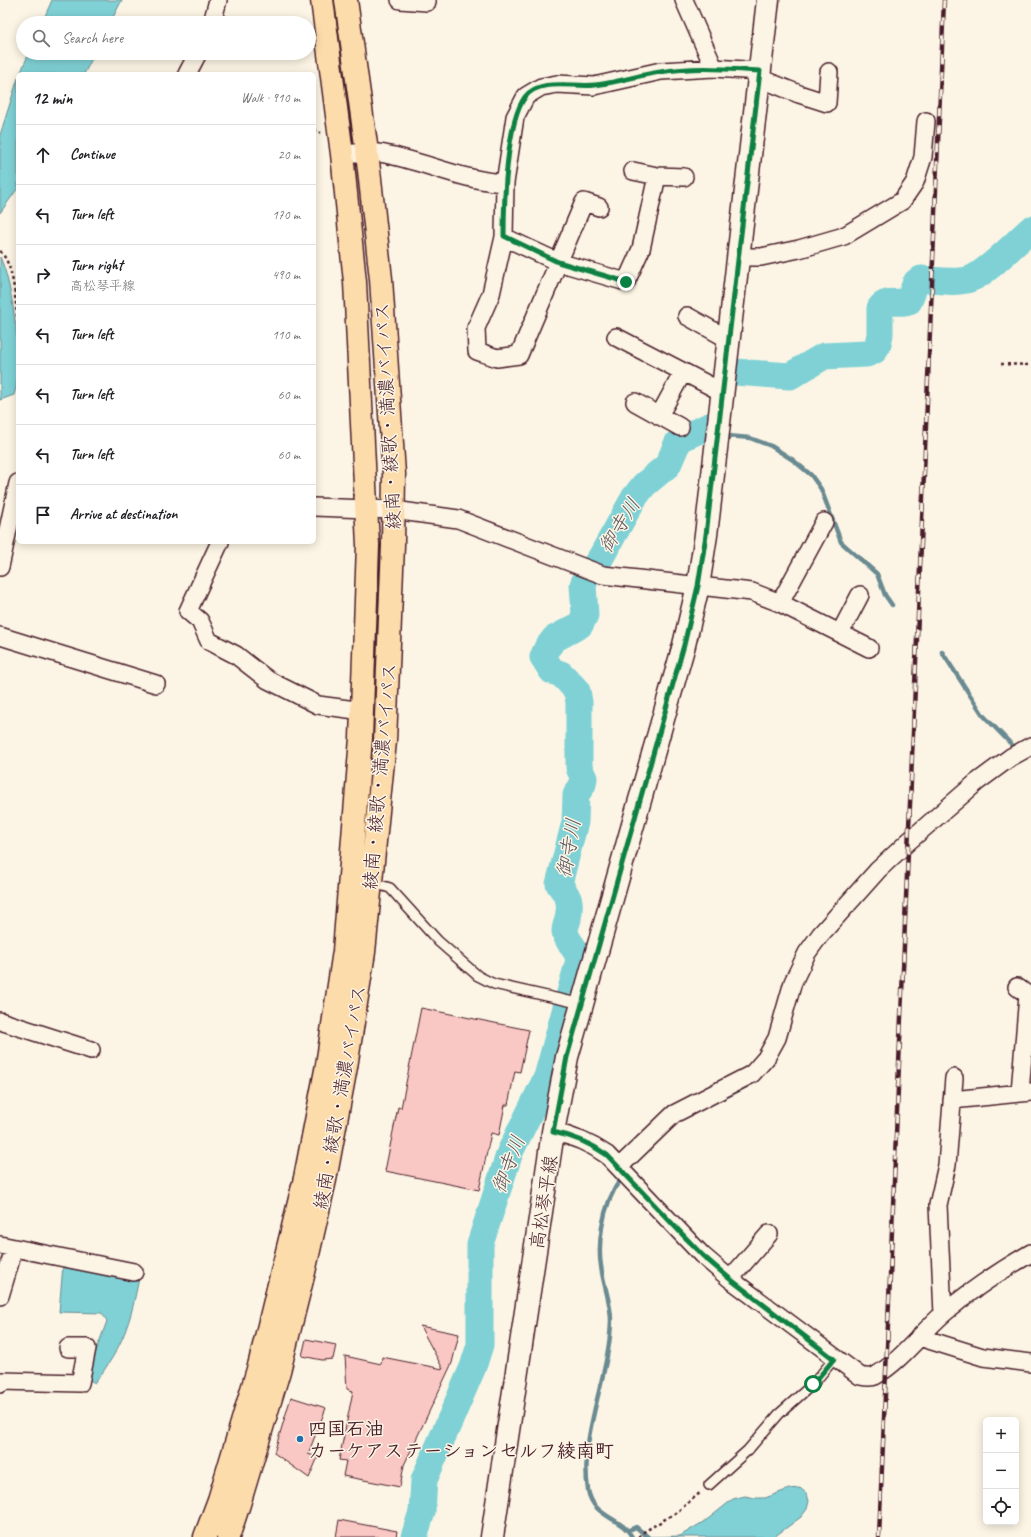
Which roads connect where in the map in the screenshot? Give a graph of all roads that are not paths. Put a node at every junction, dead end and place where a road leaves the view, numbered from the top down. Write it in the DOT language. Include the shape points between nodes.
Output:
graph roads {
  1 [pos="218,0"];
  2 [pos="322,0"];
  3 [pos="346,0"];
  4 [pos="400,0"];
  5 [pos="427,0"];
  6 [pos="684,0"];
  7 [pos="768,0"];
  8 [pos="214,16"];
  9 [pos="194,60"];
  10 [pos="714,68"];
  11 [pos="188,72"];
  12 [pos="829,72"];
  13 [pos="760,74"];
  14 [pos="926,122"];
  15 [pos="367,152"];
  16 [pos="342,154"];
  17 [pos="633,171"];
  18 [pos="657,176"];
  19 [pos="684,177"];
  20 [pos="505,183"];
  21 [pos="599,207"];
  22 [pos="504,236"];
  23 [pos="737,257"];
  24 [pos="558,262"];
  25 [pos="687,316"];
  26 [pos="616,337"];
  27 [pos="728,339"];
  28 [pos="683,372"];
  29 [pos="722,392"];
  30 [pos="635,402"];
  31 [pos="659,416"];
  32 [pos="680,427"];
  33 [pos="16,491"];
  34 [pos="316,507"];
  35 [pos="366,508"];
  36 [pos="394,510"];
  37 [pos="824,522"];
  38 [pos="219,544"];
  39 [pos="0,567"];
  40 [pos="698,586"];
  41 [pos="860,595"];
  42 [pos="780,603"];
  43 [pos="840,633"];
  44 [pos="0,636"];
  45 [pos="869,648"];
  46 [pos="156,684"];
  47 [pos="363,711"];
  48 [pos="1031,746"];
  49 [pos="370,882"];
  50 [pos="1017,987"];
  51 [pos="573,1002"];
  52 [pos="0,1021"];
  53 [pos="92,1050"];
  54 [pos="954,1078"];
  55 [pos="1026,1092"];
  56 [pos="952,1100"];
  57 [pos="553,1132"];
  58 [pos="623,1171"];
  59 [pos="769,1234"];
  60 [pos="0,1245"];
  61 [pos="1031,1254"];
  62 [pos="11,1259"];
  63 [pos="134,1272"];
  64 [pos="730,1279"];
  65 [pos="0,1296"];
  66 [pos="943,1314"];
  67 [pos="919,1337"];
  68 [pos="68,1348"];
  69 [pos="834,1359"];
  70 [pos="1031,1363"];
  71 [pos="0,1369"];
  72 [pos="0,1381"];
  73 [pos="0,1384"];
  74 [pos="709,1485"];
  75 [pos="206,1537"];
  76 [pos="228,1537"];
  77 [pos="492,1537"];
  1 -- 8 [label="street"];
  2 -- 16 [label="highway, 綾南・綾歌・満濃バイパス"];
  3 -- 15 [label="highway, 綾南・綾歌・満濃バイパス"];
  4 -- 5 [label="street"];
  6 -- 10 [label="street"];
  7 -- 13 [label="main road, 高松琴平線"];
  9 -- 11 [label="street"];
  10 -- 13 [label="street"];
  10 -- 20 [label="street" via="661,71 594,86 557,84 541,87 526,96 515,117"];
  12 -- 13 [label="street" via="827,103 799,94"];
  13 -- 23 [label="main road, 高松琴平線"];
  14 -- 23 [label="street" via="923,157 915,182 902,201 844,236 761,257"];
  15 -- 16 [label="street"];
  15 -- 20 [label="street" via="384,153 474,180"];
  15 -- 36 [label="highway, 綾南・綾歌・満濃バイパス" via="381,278 394,474"];
  16 -- 35 [label="highway, 綾南・綾歌・満濃バイパス" via="355,282"];
  17 -- 18 [label="street"];
  18 -- 19 [label="street"];
  18 -- 24 [label="street" via="641,249 626,282"];
  20 -- 22 [label="street"];
  21 -- 24 [label="street" via="584,202"];
  22 -- 24 [label="street"];
  22 -- 24 [label="street" via="491,294 476,328 477,351 497,358 519,355"];
  23 -- 27 [label="main road, 高松琴平線"];
  25 -- 27 [label="street"];
  26 -- 28 [label="street"];
  27 -- 29 [label="main road, 高松琴平線"];
  28 -- 29 [label="street"];
  28 -- 31 [label="street"];
  29 -- 40 [label="main road, 高松琴平線"];
  30 -- 31 [label="street"];
  31 -- 32 [label="street"];
  33 -- 39 [label="street"];
  34 -- 35 [label="street"];
  35 -- 36 [label="street"];
  35 -- 47 [label="highway, 綾南・綾歌・満濃バイパス" via="368,545"];
  36 -- 40 [label="street" via="458,519 603,575"];
  36 -- 49 [label="highway, 綾南・綾歌・満濃バイパス" via="385,741"];
  37 -- 42 [label="street"];
  38 -- 47 [label="street" via="188,611 200,621 209,640 236,655 268,680 318,705"];
  40 -- 42 [label="street" via="752,592"];
  40 -- 51 [label="main road, 高松琴平線" via="684,645"];
  41 -- 43 [label="street"];
  42 -- 43 [label="street"];
  43 -- 45 [label="street"];
  44 -- 46 [label="street"];
  47 -- 75 [label="highway, 綾南・綾歌・満濃バイパス" via="344,951 324,1080 305,1178 259,1366"];
  48 -- 58 [label="street" via="977,782 909,841 878,870 820,935 795,977 777,1038 766,1058 752,1074 674,1114"];
  49 -- 51 [label="lane" via="390,888 438,941 478,976 494,984"];
  49 -- 76 [label="highway, 綾南・綾歌・満濃バイパス" via="363,960 325,1180 278,1371"];
  50 -- 55 [label="street" via="1028,995"];
  51 -- 57 [label="main road, 高松琴平線" via="567,1057"];
  52 -- 53 [label="street"];
  54 -- 56 [label="street"];
  55 -- 56 [label="street"];
  56 -- 66 [label="street" via="947,1165 938,1205"];
  57 -- 58 [label="street" via="591,1144"];
  57 -- 77 [label="main road, 高松琴平線"];
  58 -- 64 [label="street" via="702,1255"];
  59 -- 64 [label="street"];
  60 -- 63 [label="street"];
  61 -- 66 [label="street" via="995,1275"];
  62 -- 65 [label="street"];
  64 -- 69 [label="street"];
  66 -- 67 [label="street"];
  67 -- 69 [label="street" via="904,1354 874,1377 860,1376"];
  67 -- 70 [label="street" via="983,1357"];
  68 -- 72 [label="street" via="87,1348 80,1383"];
  69 -- 74 [label="lane" via="813,1384 779,1414 748,1450"];
  71 -- 72 [label="street"];
  72 -- 73 [label="street"];
}
